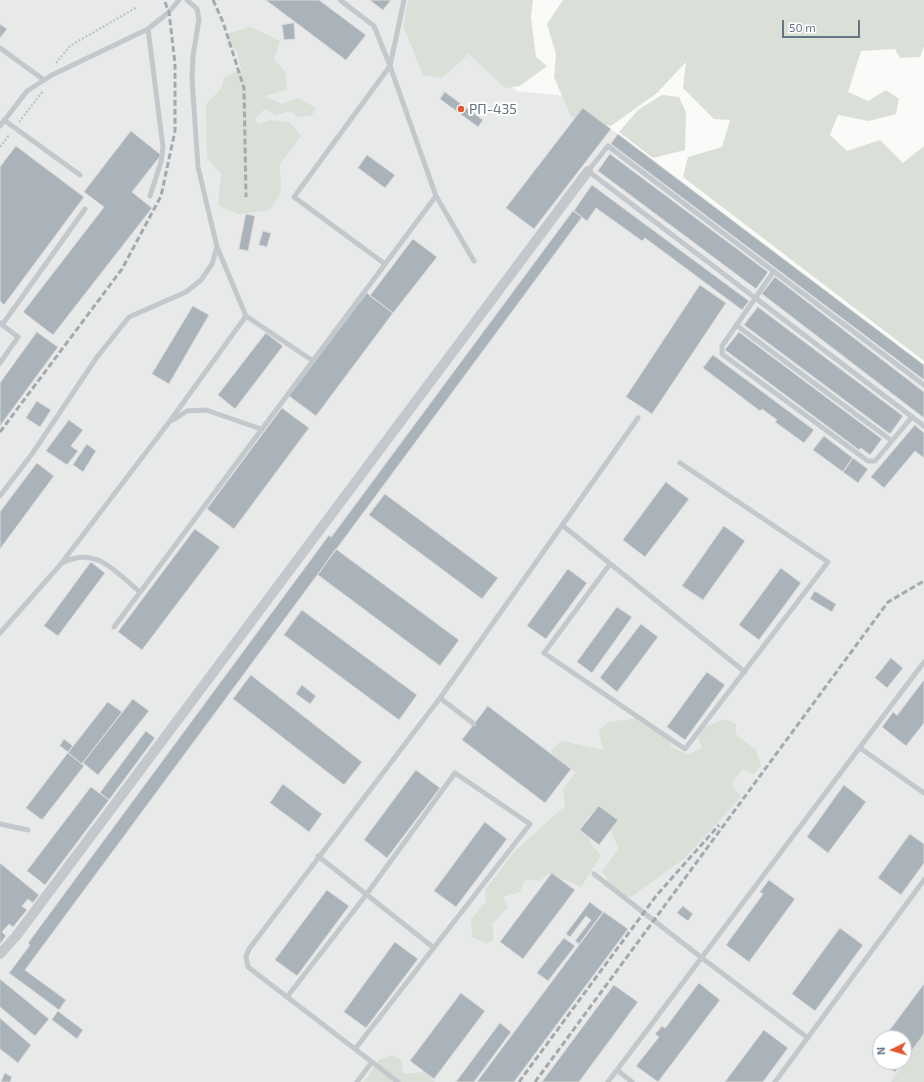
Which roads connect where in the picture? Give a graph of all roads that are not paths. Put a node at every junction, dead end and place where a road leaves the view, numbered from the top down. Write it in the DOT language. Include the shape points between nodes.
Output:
graph roads {
  1 [pos="179,0"];
  2 [pos="187,0"];
  3 [pos="340,0"];
  4 [pos="404,0"];
  5 [pos="148,28"];
  6 [pos="0,48"];
  7 [pos="390,66"];
  8 [pos="44,80"];
  9 [pos="4,120"];
  10 [pos="0,126"];
  11 [pos="588,171"];
  12 [pos="80,175"];
  13 [pos="150,196"];
  14 [pos="436,196"];
  15 [pos="85,209"];
  16 [pos="217,247"];
  17 [pos="474,261"];
  18 [pos="385,264"];
  19 [pos="774,271"];
  20 [pos="756,298"];
  21 [pos="246,316"];
  22 [pos="1,324"];
  23 [pos="736,325"];
  24 [pos="313,361"];
  25 [pos="0,363"];
  26 [pos="924,386"];
  27 [pos="912,417"];
  28 [pos="638,418"];
  29 [pos="170,421"];
  30 [pos="924,426"];
  31 [pos="262,429"];
  32 [pos="892,441"];
  33 [pos="680,463"];
  34 [pos="0,496"];
  35 [pos="562,525"];
  36 [pos="610,564"];
  37 [pos="60,565"];
  38 [pos="140,592"];
  39 [pos="114,627"];
  40 [pos="0,633"];
  41 [pos="924,662"];
  42 [pos="744,672"];
  43 [pos="440,698"];
  44 [pos="474,724"];
  45 [pos="860,748"];
  46 [pos="924,793"];
  47 [pos="0,824"];
  48 [pos="28,830"];
  49 [pos="318,856"];
  50 [pos="594,874"];
  51 [pos="924,880"];
  52 [pos="366,895"];
  53 [pos="434,948"];
  54 [pos="0,954"];
  55 [pos="702,958"];
  56 [pos="287,997"];
  57 [pos="808,1038"];
  58 [pos="355,1049"];
  59 [pos="372,1062"];
  60 [pos="617,1070"];
  61 [pos="357,1082"];
  62 [pos="398,1082"];
  63 [pos="608,1082"];
  64 [pos="632,1082"];
  65 [pos="775,1082"];
  1 -- 5 [label="lane" via="169,12"];
  2 -- 16 [label="lane" via="196,9 200,19 193,56 192,79 198,167"];
  3 -- 7 [label="lane" via="374,26"];
  4 -- 7 [label="lane"];
  5 -- 8 [label="lane"];
  5 -- 13 [label="lane" via="163,147"];
  6 -- 8 [label="lane"];
  7 -- 14 [label="lane"];
  7 -- 18 [label="lane" via="294,197"];
  8 -- 9 [label="lane" via="27,91"];
  9 -- 10 [label="lane"];
  9 -- 12 [label="lane"];
  11 -- 19 [label="lane" via="608,146"];
  11 -- 20 [label="lane"];
  11 -- 54 [label="street" via="18,936"];
  14 -- 17 [label="lane"];
  14 -- 18 [label="lane"];
  15 -- 22 [label="lane"];
  16 -- 21 [label="lane"];
  16 -- 34 [label="lane" via="212,264 201,280 186,292 129,317 97,357 32,454"];
  18 -- 24 [label="lane"];
  19 -- 20 [label="lane"];
  19 -- 26 [label="lane"];
  20 -- 23 [label="lane"];
  20 -- 27 [label="lane"];
  21 -- 24 [label="lane"];
  21 -- 29 [label="lane"];
  22 -- 25 [label="lane" via="18,337"];
  23 -- 32 [label="lane"];
  23 -- 32 [label="lane" via="722,346 722,354 868,461 875,461"];
  24 -- 31 [label="lane"];
  27 -- 30 [label="lane"];
  27 -- 32 [label="lane"];
  28 -- 35 [label="lane"];
  29 -- 31 [label="lane" via="187,411 206,410"];
  29 -- 37 [label="lane"];
  31 -- 38 [label="lane"];
  33 -- 42 [label="lane" via="828,562"];
  35 -- 36 [label="lane"];
  35 -- 43 [label="lane"];
  36 -- 42 [label="lane"];
  36 -- 42 [label="lane" via="544,653 685,749"];
  37 -- 38 [label="lane" via="75,557 88,556 100,560"];
  37 -- 40 [label="lane"];
  38 -- 39 [label="lane"];
  41 -- 45 [label="lane"];
  43 -- 44 [label="lane"];
  43 -- 49 [label="lane"];
  45 -- 46 [label="lane"];
  45 -- 55 [label="lane"];
  47 -- 48 [label="lane"];
  49 -- 52 [label="lane"];
  49 -- 56 [label="lane" via="249,949 246,957 248,967"];
  50 -- 55 [label="lane"];
  51 -- 57 [label="lane"];
  52 -- 53 [label="lane"];
  52 -- 53 [label="lane" via="455,773 530,824"];
  52 -- 56 [label="lane"];
  53 -- 58 [label="lane"];
  55 -- 57 [label="lane"];
  55 -- 60 [label="lane"];
  56 -- 58 [label="lane"];
  57 -- 65 [label="lane"];
  58 -- 59 [label="lane"];
  59 -- 61 [label="lane"];
  59 -- 62 [label="lane"];
  60 -- 63 [label="lane"];
  60 -- 64 [label="lane"];
}
